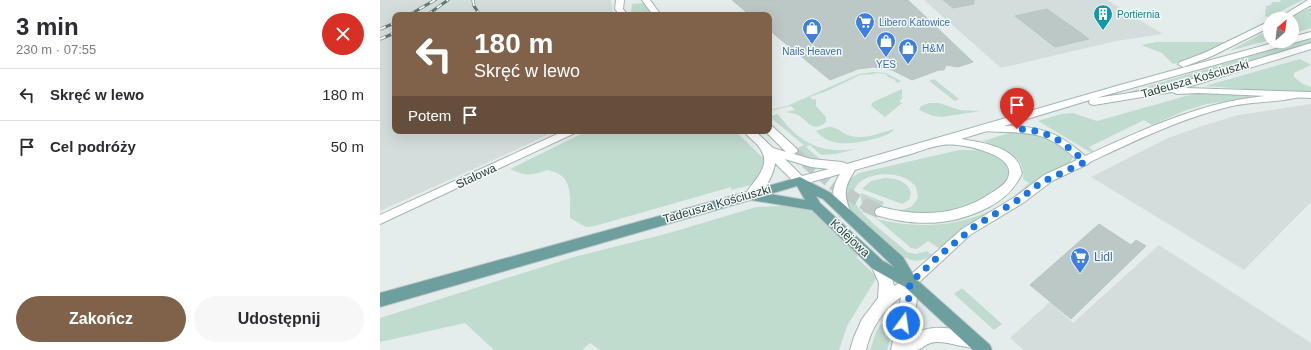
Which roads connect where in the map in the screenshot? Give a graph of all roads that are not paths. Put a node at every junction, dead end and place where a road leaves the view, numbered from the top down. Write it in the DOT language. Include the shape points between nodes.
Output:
graph roads {
  1 [pos="620,0"];
  2 [pos="629,0"];
  3 [pos="646,0"];
  4 [pos="1311,2"];
  5 [pos="621,12"];
  6 [pos="625,12"];
  7 [pos="655,12"];
  8 [pos="1293,12"];
  9 [pos="1263,27"];
  10 [pos="1311,34"];
  11 [pos="1299,38"];
  12 [pos="1311,46"];
  13 [pos="1266,48"];
  14 [pos="1124,87"];
  15 [pos="1144,95"];
  16 [pos="1307,95"];
  17 [pos="1054,108"];
  18 [pos="982,128"];
  19 [pos="772,132"];
  20 [pos="566,134"];
  21 [pos="752,134"];
  22 [pos="943,141"];
  23 [pos="767,149"];
  24 [pos="792,151"];
  25 [pos="1085,162"];
  26 [pos="851,167"];
  27 [pos="800,181"];
  28 [pos="751,195"];
  29 [pos="816,206"];
  30 [pos="881,212"];
  31 [pos="844,213"];
  32 [pos="380,220"];
  33 [pos="878,265"];
  34 [pos="910,283"];
  35 [pos="380,300"];
  36 [pos="885,301"];
  37 [pos="981,347"];
  38 [pos="858,350"];
  39 [pos="899,350"];
  40 [pos="907,350"];
  1 -- 5 [label="main road" via="618,9"];
  2 -- 6 [label="main road"];
  3 -- 7 [label="main road"];
  4 -- 8 [label="main road"];
  9 -- 14 [label="main road" via="1207,55"];
  10 -- 11 [label="main road, Tadeusza Kościuszki"];
  12 -- 15 [label="main road, Tadeusza Kościuszki"];
  13 -- 14 [label="main road, Tadeusza Kościuszki"];
  14 -- 17 [label="main road, Tadeusza Kościuszki"];
  15 -- 16 [label="main road" via="1199,90"];
  15 -- 17 [label="main road, Tadeusza Kościuszki"];
  16 -- 25 [label="street" via="1228,104 1205,110 1156,127"];
  17 -- 18 [label="main road, Tadeusza Kościuszki"];
  18 -- 22 [label="main road, Tadeusza Kościuszki"];
  18 -- 25 [label="street" via="1043,132 1056,138"];
  19 -- 24 [label="main road"];
  20 -- 32 [label="street, Stalowa"];
  21 -- 23 [label="main road, Kolejowa"];
  22 -- 26 [label="main road, Tadeusza Kościuszki"];
  22 -- 30 [label="main road" via="999,152 1014,168 1013,182 987,202 954,215 916,219"];
  23 -- 26 [label="main road" via="811,164"];
  23 -- 27 [label="main road, Kolejowa"];
  23 -- 28 [label="main road" via="770,159 768,170 765,178"];
  25 -- 34 [label="street" via="1042,182 966,232"];
  26 -- 27 [label="main road, Tadeusza Kościuszki"];
  26 -- 31 [label="main road" via="842,179 838,191"];
  27 -- 28 [label="main road, Tadeusza Kościuszki"];
  27 -- 29 [label="main road, Kolejowa"];
  27 -- 31 [label="main road, Kolejowa" via="826,196"];
  28 -- 29 [label="main road"];
  28 -- 35 [label="main road, Tadeusza Kościuszki"];
  29 -- 33 [label="main road, Kolejowa"];
  31 -- 34 [label="main road, Kolejowa" via="898,261"];
  33 -- 34 [label="main road, Kolejowa"];
  33 -- 36 [label="main road" via="887,280"];
  34 -- 36 [label="main road"];
  34 -- 37 [label="main road, Kolejowa"];
  34 -- 39 [label="main road"];
  36 -- 38 [label="main road" via="868,324"];
  37 -- 40 [label="main road" via="942,334 923,336"];
}
